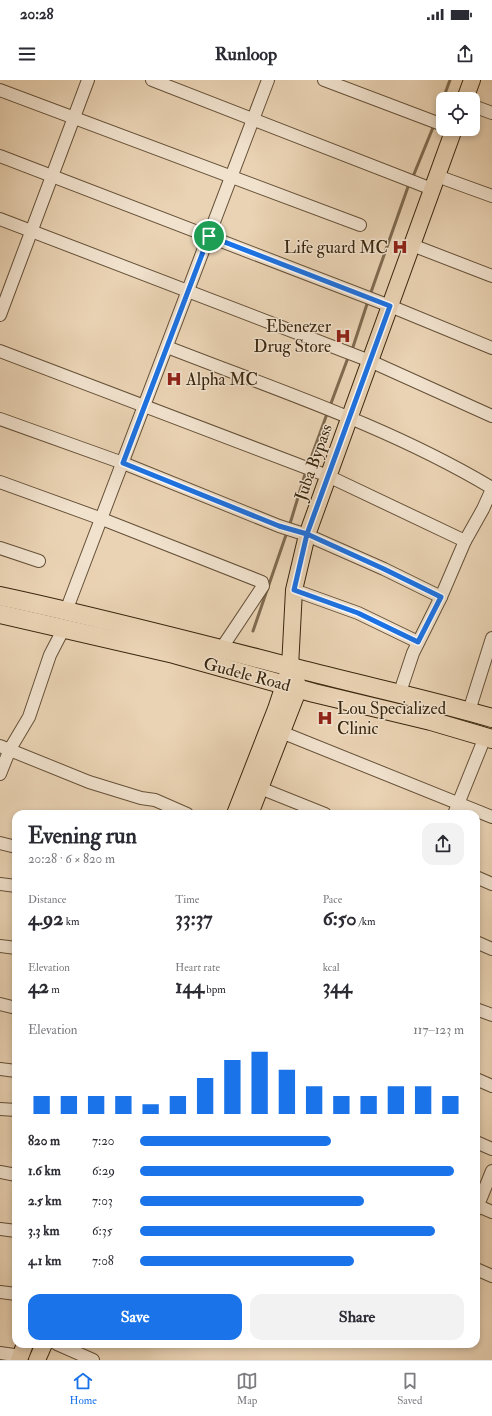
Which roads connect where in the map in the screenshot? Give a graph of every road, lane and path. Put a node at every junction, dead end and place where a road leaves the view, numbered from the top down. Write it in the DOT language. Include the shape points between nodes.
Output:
graph roads {
  1 [pos="88,80"];
  2 [pos="152,80"];
  3 [pos="268,80"];
  4 [pos="324,80"];
  5 [pos="472,80"];
  6 [pos="0,90"];
  7 [pos="468,92"];
  8 [pos="480,109"];
  9 [pos="492,113"];
  10 [pos="74,119"];
  11 [pos="253,119"];
  12 [pos="436,122"];
  13 [pos="451,136"];
  14 [pos="0,156"];
  15 [pos="52,176"];
  16 [pos="231,177"];
  17 [pos="435,182"];
  18 [pos="492,196"];
  19 [pos="0,219"];
  20 [pos="360,226"];
  21 [pos="32,232"];
  22 [pos="209,236"];
  23 [pos="412,245"];
  24 [pos="492,276"];
  25 [pos="5,287"];
  26 [pos="188,292"];
  27 [pos="390,306"];
  28 [pos="0,315"];
  29 [pos="167,347"];
  30 [pos="492,348"];
  31 [pos="0,351"];
  32 [pos="370,361"];
  33 [pos="145,406"];
  34 [pos="350,416"];
  35 [pos="492,416"];
  36 [pos="0,419"];
  37 [pos="123,463"];
  38 [pos="328,476"];
  39 [pos="0,482"];
  40 [pos="492,488"];
  41 [pos="102,519"];
  42 [pos="307,534"];
  43 [pos="465,541"];
  44 [pos="0,548"];
  45 [pos="39,561"];
  46 [pos="294,590"];
  47 [pos="0,596"];
  48 [pos="441,597"];
  49 [pos="0,614"];
  50 [pos="65,619"];
  51 [pos="492,638"];
  52 [pos="418,642"];
  53 [pos="221,649"];
  54 [pos="489,655"];
  55 [pos="290,667"];
  56 [pos="291,686"];
  57 [pos="400,692"];
  58 [pos="469,711"];
  59 [pos="492,718"];
  60 [pos="281,732"];
  61 [pos="488,738"];
  62 [pos="5,748"];
  63 [pos="0,774"];
  64 [pos="260,788"];
  65 [pos="456,809"];
  66 [pos="178,810"];
  67 [pos="238,810"];
  68 [pos="252,810"];
  69 [pos="315,810"];
  70 [pos="480,814"];
  71 [pos="492,817"];
  72 [pos="0,843"];
  73 [pos="12,846"];
  74 [pos="480,879"];
  75 [pos="0,884"];
  76 [pos="492,884"];
  77 [pos="12,886"];
  78 [pos="480,944"];
  79 [pos="0,946"];
  80 [pos="12,948"];
  81 [pos="492,949"];
  82 [pos="0,1004"];
  83 [pos="12,1007"];
  84 [pos="480,1011"];
  85 [pos="492,1016"];
  86 [pos="0,1069"];
  87 [pos="12,1070"];
  88 [pos="480,1081"];
  89 [pos="492,1086"];
  90 [pos="0,1108"];
  91 [pos="12,1110"];
  92 [pos="480,1144"];
  93 [pos="492,1149"];
  94 [pos="492,1171"];
  95 [pos="0,1172"];
  96 [pos="12,1174"];
  97 [pos="480,1200"];
  98 [pos="480,1208"];
  99 [pos="492,1212"];
  100 [pos="0,1229"];
  101 [pos="12,1231"];
  102 [pos="480,1271"];
  103 [pos="492,1276"];
  104 [pos="0,1292"];
  105 [pos="12,1294"];
  106 [pos="42,1348"];
  107 [pos="66,1348"];
  108 [pos="0,1353"];
  109 [pos="21,1353"];
  110 [pos="38,1360"];
  111 [pos="93,1360"];
  1 -- 10 [label="street"];
  2 -- 11 [label="street"];
  3 -- 11 [label="street"];
  4 -- 12 [label="street"];
  5 -- 7 [label="main road"];
  6 -- 10 [label="street"];
  8 -- 9 [label="street"];
  10 -- 15 [label="street"];
  10 -- 16 [label="street"];
  11 -- 16 [label="street"];
  11 -- 17 [label="street"];
  13 -- 17 [label="main road, Juba Bypass"];
  14 -- 15 [label="street"];
  15 -- 21 [label="street"];
  15 -- 22 [label="street"];
  16 -- 20 [label="street"];
  16 -- 22 [label="street"];
  17 -- 18 [label="street"];
  17 -- 23 [label="main road, Juba Bypass"];
  19 -- 21 [label="street"];
  21 -- 25 [label="street"];
  21 -- 26 [label="street"];
  22 -- 26 [label="street"];
  22 -- 27 [label="street"];
  23 -- 24 [label="street"];
  23 -- 27 [label="main road, Juba Bypass"];
  25 -- 28 [label="street"];
  26 -- 29 [label="street"];
  26 -- 32 [label="street"];
  27 -- 30 [label="street"];
  27 -- 32 [label="main road, Juba Bypass"];
  29 -- 33 [label="street"];
  29 -- 34 [label="street"];
  31 -- 33 [label="street"];
  32 -- 34 [label="main road, Juba Bypass"];
  32 -- 35 [label="street"];
  33 -- 37 [label="street"];
  33 -- 38 [label="street"];
  34 -- 38 [label="main road, Juba Bypass"];
  34 -- 40 [label="street" via="425,451"];
  36 -- 37 [label="street"];
  37 -- 41 [label="street"];
  37 -- 42 [label="street" via="279,526"];
  38 -- 42 [label="main road, Juba Bypass"];
  38 -- 43 [label="street"];
  39 -- 41 [label="street"];
  40 -- 43 [label="street"];
  41 -- 50 [label="street"];
  41 -- 53 [label="street" via="262,582 263,586"];
  42 -- 46 [label="main road, Juba Bypass"];
  42 -- 48 [label="street"];
  43 -- 48 [label="street"];
  44 -- 45 [label="street"];
  46 -- 52 [label="street" via="358,613"];
  46 -- 55 [label="main road, Juba Bypass"];
  47 -- 50 [label="highway, Gudele Road"];
  48 -- 52 [label="street"];
  49 -- 50 [label="highway, Gudele Road"];
  50 -- 53 [label="highway, Gudele Road"];
  50 -- 56 [label="highway, Gudele Road" via="174,654"];
  50 -- 62 [label="street" via="29,717"];
  51 -- 54 [label="street"];
  52 -- 57 [label="street" via="405,672"];
  53 -- 55 [label="highway, Gudele Road"];
  54 -- 58 [label="street"];
  55 -- 56 [label="main road, Juba Bypass"];
  55 -- 57 [label="highway, Gudele Road"];
  56 -- 60 [label="main road, Juba Bypass"];
  56 -- 61 [label="highway, Gudele Road"];
  56 -- 67 [label="main road, Juba Bypass" via="276,708"];
  57 -- 58 [label="highway, Gudele Road"];
  58 -- 59 [label="highway, Gudele Road"];
  60 -- 64 [label="main road, Juba Bypass"];
  60 -- 65 [label="street"];
  61 -- 65 [label="street"];
  62 -- 63 [label="street"];
  62 -- 66 [label="street" via="89,782 155,800"];
  64 -- 68 [label="main road, Juba Bypass"];
  64 -- 69 [label="street"];
  70 -- 71 [label="street"];
  72 -- 73 [label="street"];
  74 -- 76 [label="street"];
  75 -- 77 [label="street"];
  78 -- 81 [label="street"];
  79 -- 80 [label="street"];
  82 -- 83 [label="street"];
  84 -- 85 [label="street"];
  86 -- 87 [label="street"];
  88 -- 89 [label="street"];
  90 -- 91 [label="street"];
  92 -- 93 [label="street"];
  94 -- 97 [label="street"];
  95 -- 96 [label="street"];
  98 -- 99 [label="street"];
  100 -- 101 [label="street"];
  102 -- 103 [label="street"];
  104 -- 105 [label="street"];
  106 -- 110 [label="main road"];
  107 -- 111 [label="street"];
  108 -- 109 [label="street"];
}
